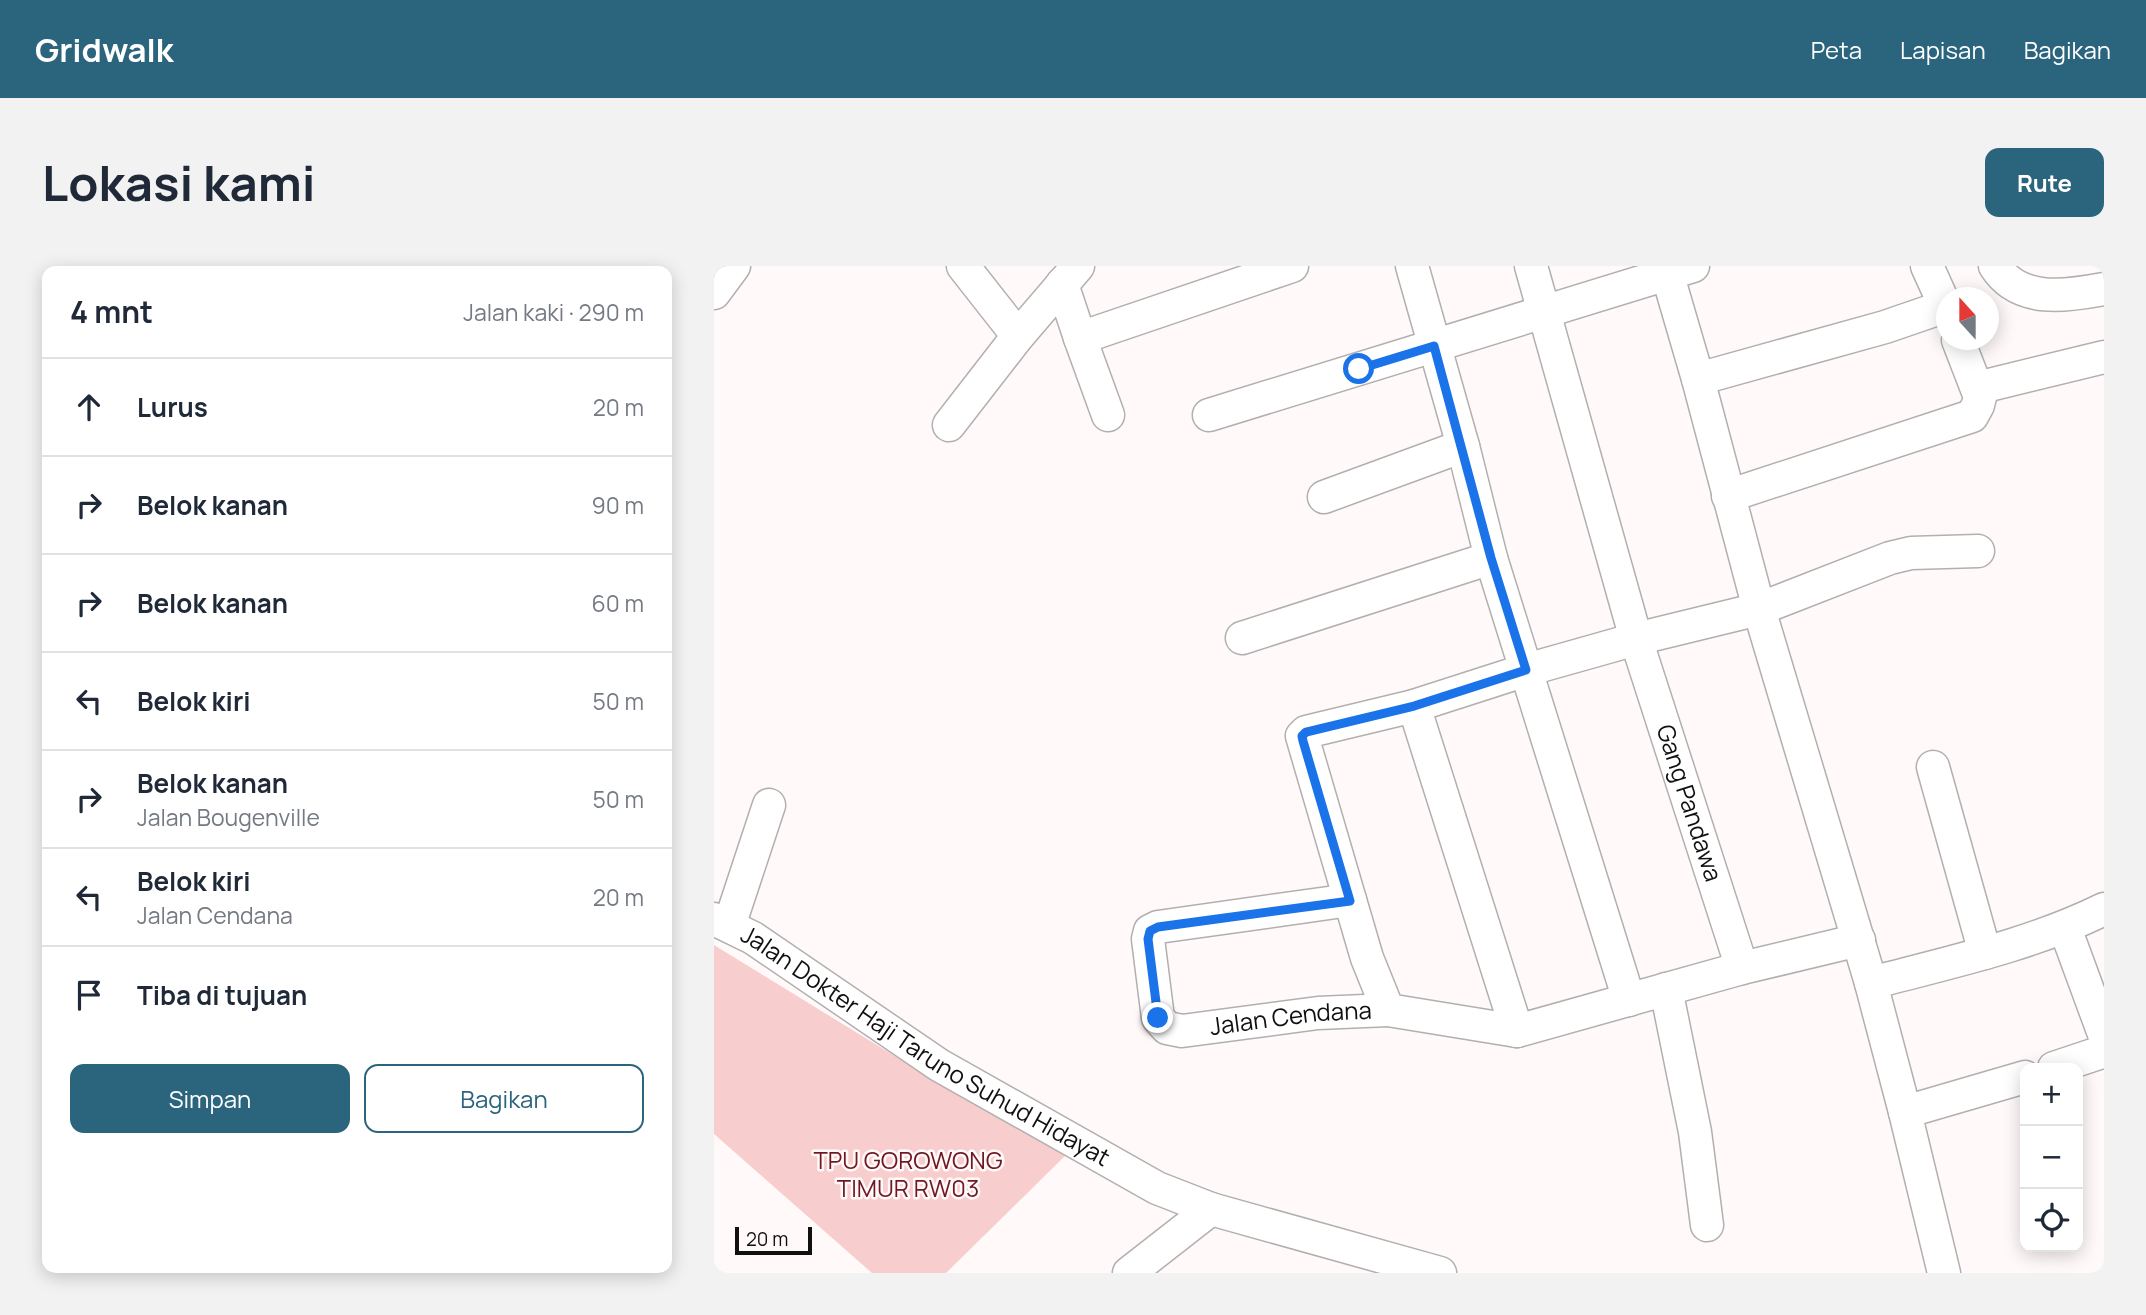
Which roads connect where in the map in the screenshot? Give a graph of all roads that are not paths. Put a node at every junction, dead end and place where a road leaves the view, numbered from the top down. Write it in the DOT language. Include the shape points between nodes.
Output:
graph roads {
  1 [pos="734,266"];
  2 [pos="963,266"];
  3 [pos="1290,266"];
  4 [pos="1412,266"];
  5 [pos="1531,266"];
  6 [pos="1927,266"];
  7 [pos="1995,266"];
  8 [pos="1676,269"];
  9 [pos="1070,275"];
  10 [pos="1937,287"];
  11 [pos="2104,289"];
  12 [pos="714,293"];
  13 [pos="1936,310"];
  14 [pos="1545,313"];
  15 [pos="1018,336"];
  16 [pos="1080,338"];
  17 [pos="1434,346"];
  18 [pos="1962,350"];
  19 [pos="2104,357"];
  20 [pos="1698,379"];
  21 [pos="1977,388"];
  22 [pos="1108,415"];
  23 [pos="1209,415"];
  24 [pos="949,425"];
  25 [pos="1463,446"];
  26 [pos="1728,496"];
  27 [pos="1324,498"];
  28 [pos="1978,551"];
  29 [pos="1491,558"];
  30 [pos="1759,609"];
  31 [pos="1242,638"];
  32 [pos="1636,639"];
  33 [pos="1526,670"];
  34 [pos="1414,706"];
  35 [pos="1933,767"];
  36 [pos="769,805"];
  37 [pos="1350,901"];
  38 [pos="2104,909"];
  39 [pos="722,923"];
  40 [pos="2065,928"];
  41 [pos="1859,940"];
  42 [pos="1985,953"];
  43 [pos="1742,968"];
  44 [pos="1871,983"];
  45 [pos="1666,989"];
  46 [pos="1629,1000"];
  47 [pos="1388,1010"];
  48 [pos="1517,1031"];
  49 [pos="2104,1034"];
  50 [pos="2104,1048"];
  51 [pos="2069,1063"];
  52 [pos="2020,1078"];
  53 [pos="1905,1112"];
  54 [pos="1212,1209"];
  55 [pos="1707,1225"];
  56 [pos="1129,1273"];
  57 [pos="1440,1273"];
  58 [pos="1944,1273"];
  1 -- 12 [label="street"];
  2 -- 15 [label="street"];
  3 -- 16 [label="street"];
  4 -- 17 [label="street"];
  5 -- 14 [label="street, Gang Pandawa"];
  6 -- 10 [label="street"];
  7 -- 11 [label="street" via="2021,288 2043,295"];
  8 -- 14 [label="street"];
  8 -- 20 [label="street"];
  9 -- 15 [label="street"];
  9 -- 16 [label="street"];
  13 -- 20 [label="street"];
  14 -- 17 [label="street"];
  14 -- 32 [label="street, Gang Pandawa"];
  15 -- 24 [label="street"];
  16 -- 22 [label="street"];
  17 -- 23 [label="street"];
  17 -- 25 [label="street"];
  18 -- 21 [label="street"];
  19 -- 21 [label="street"];
  20 -- 26 [label="street"];
  21 -- 26 [label="street" via="1980,397 1972,416"];
  25 -- 27 [label="street"];
  25 -- 29 [label="street"];
  26 -- 30 [label="street"];
  28 -- 30 [label="street" via="1890,558"];
  29 -- 31 [label="street"];
  29 -- 33 [label="street"];
  30 -- 32 [label="street"];
  30 -- 41 [label="street"];
  32 -- 33 [label="street"];
  32 -- 43 [label="street, Gang Pandawa"];
  33 -- 34 [label="street"];
  33 -- 46 [label="street"];
  34 -- 37 [label="street" via="1302,736"];
  34 -- 48 [label="street"];
  35 -- 42 [label="street"];
  36 -- 39 [label="street"];
  37 -- 47 [label="street"];
  37 -- 47 [label="street, Jalan Cendana" via="1150,931 1158,1018 1167,1028 1182,1031 1318,1013"];
  38 -- 40 [label="street"];
  39 -- 54 [label="street, Jalan Dokter Haji Taruno Suhud Hidayat" via="753,937 939,1065 1133,1176"];
  40 -- 42 [label="street"];
  40 -- 49 [label="street"];
  41 -- 43 [label="street"];
  41 -- 44 [label="street"];
  42 -- 44 [label="street"];
  43 -- 45 [label="street"];
  44 -- 53 [label="street"];
  45 -- 46 [label="street"];
  45 -- 55 [label="street" via="1695,1132"];
  46 -- 48 [label="street"];
  47 -- 48 [label="street"];
  50 -- 51 [label="street"];
  52 -- 53 [label="street"];
  53 -- 58 [label="street"];
  54 -- 56 [label="street"];
  54 -- 57 [label="street, Jalan Dokter Haji Taruno Suhud Hidayat"];
}
